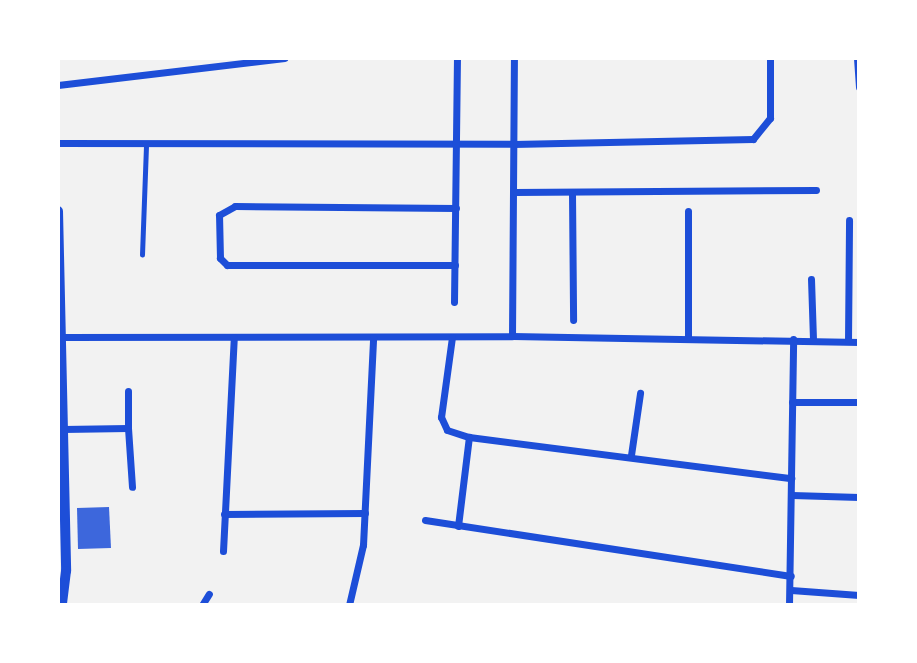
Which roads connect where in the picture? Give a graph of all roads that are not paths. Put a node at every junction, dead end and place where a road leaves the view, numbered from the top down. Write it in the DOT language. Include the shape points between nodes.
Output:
graph roads {
  1 [pos="284,58"];
  2 [pos="457,58"];
  3 [pos="514,58"];
  4 [pos="770,58"];
  5 [pos="857,58"];
  6 [pos="58,85"];
  7 [pos="859,87"];
  8 [pos="58,143"];
  9 [pos="146,144"];
  10 [pos="513,144"];
  11 [pos="457,145"];
  12 [pos="816,190"];
  13 [pos="514,192"];
  14 [pos="572,193"];
  15 [pos="456,208"];
  16 [pos="58,211"];
  17 [pos="688,211"];
  18 [pos="849,220"];
  19 [pos="58,253"];
  20 [pos="142,255"];
  21 [pos="455,265"];
  22 [pos="811,279"];
  23 [pos="454,302"];
  24 [pos="573,320"];
  25 [pos="59,324"];
  26 [pos="512,336"];
  27 [pos="61,337"];
  28 [pos="234,337"];
  29 [pos="373,337"];
  30 [pos="452,337"];
  31 [pos="688,338"];
  32 [pos="793,339"];
  33 [pos="813,340"];
  34 [pos="848,341"];
  35 [pos="859,342"];
  36 [pos="128,391"];
  37 [pos="640,393"];
  38 [pos="792,402"];
  39 [pos="859,402"];
  40 [pos="128,428"];
  41 [pos="63,429"];
  42 [pos="469,437"];
  43 [pos="631,455"];
  44 [pos="791,478"];
  45 [pos="132,487"];
  46 [pos="792,495"];
  47 [pos="859,497"];
  48 [pos="365,513"];
  49 [pos="224,514"];
  50 [pos="425,520"];
  51 [pos="458,526"];
  52 [pos="223,551"];
  53 [pos="791,576"];
  54 [pos="791,590"];
  55 [pos="209,594"];
  56 [pos="859,595"];
  57 [pos="62,605"];
  58 [pos="202,605"];
  59 [pos="349,605"];
  60 [pos="789,605"];
  1 -- 6 [label="street"];
  2 -- 11 [label="street"];
  3 -- 10 [label="street"];
  4 -- 10 [label="street" via="770,118 753,139"];
  5 -- 7 [label="street"];
  8 -- 9 [label="street"];
  9 -- 11 [label="street"];
  9 -- 20 [label="lane"];
  10 -- 11 [label="street"];
  10 -- 13 [label="street"];
  11 -- 15 [label="street"];
  12 -- 14 [label="street"];
  13 -- 14 [label="street"];
  13 -- 26 [label="street"];
  14 -- 24 [label="street"];
  15 -- 21 [label="street"];
  15 -- 21 [label="street" via="235,206 219,215 220,258 227,265"];
  16 -- 19 [label="street"];
  17 -- 31 [label="street"];
  18 -- 34 [label="street"];
  19 -- 25 [label="street"];
  21 -- 23 [label="street"];
  22 -- 33 [label="street"];
  25 -- 27 [label="street"];
  26 -- 30 [label="street"];
  26 -- 31 [label="street"];
  27 -- 28 [label="street"];
  27 -- 41 [label="street"];
  28 -- 29 [label="street"];
  28 -- 49 [label="street"];
  29 -- 30 [label="street"];
  29 -- 48 [label="street"];
  30 -- 42 [label="street" via="441,417 447,430"];
  31 -- 32 [label="street"];
  32 -- 33 [label="street"];
  32 -- 38 [label="street"];
  33 -- 34 [label="street"];
  34 -- 35 [label="street"];
  36 -- 40 [label="street"];
  37 -- 43 [label="street"];
  38 -- 39 [label="street"];
  38 -- 44 [label="street"];
  40 -- 41 [label="street"];
  40 -- 45 [label="street"];
  41 -- 57 [label="street" via="66,571"];
  42 -- 43 [label="street"];
  42 -- 51 [label="street"];
  43 -- 44 [label="street"];
  44 -- 46 [label="street"];
  46 -- 47 [label="street"];
  46 -- 53 [label="street"];
  48 -- 49 [label="street"];
  48 -- 59 [label="street" via="359,568"];
  49 -- 52 [label="street"];
  50 -- 51 [label="street"];
  51 -- 53 [label="street"];
  53 -- 54 [label="street"];
  54 -- 56 [label="street"];
  54 -- 60 [label="street"];
  55 -- 58 [label="street"];
}
